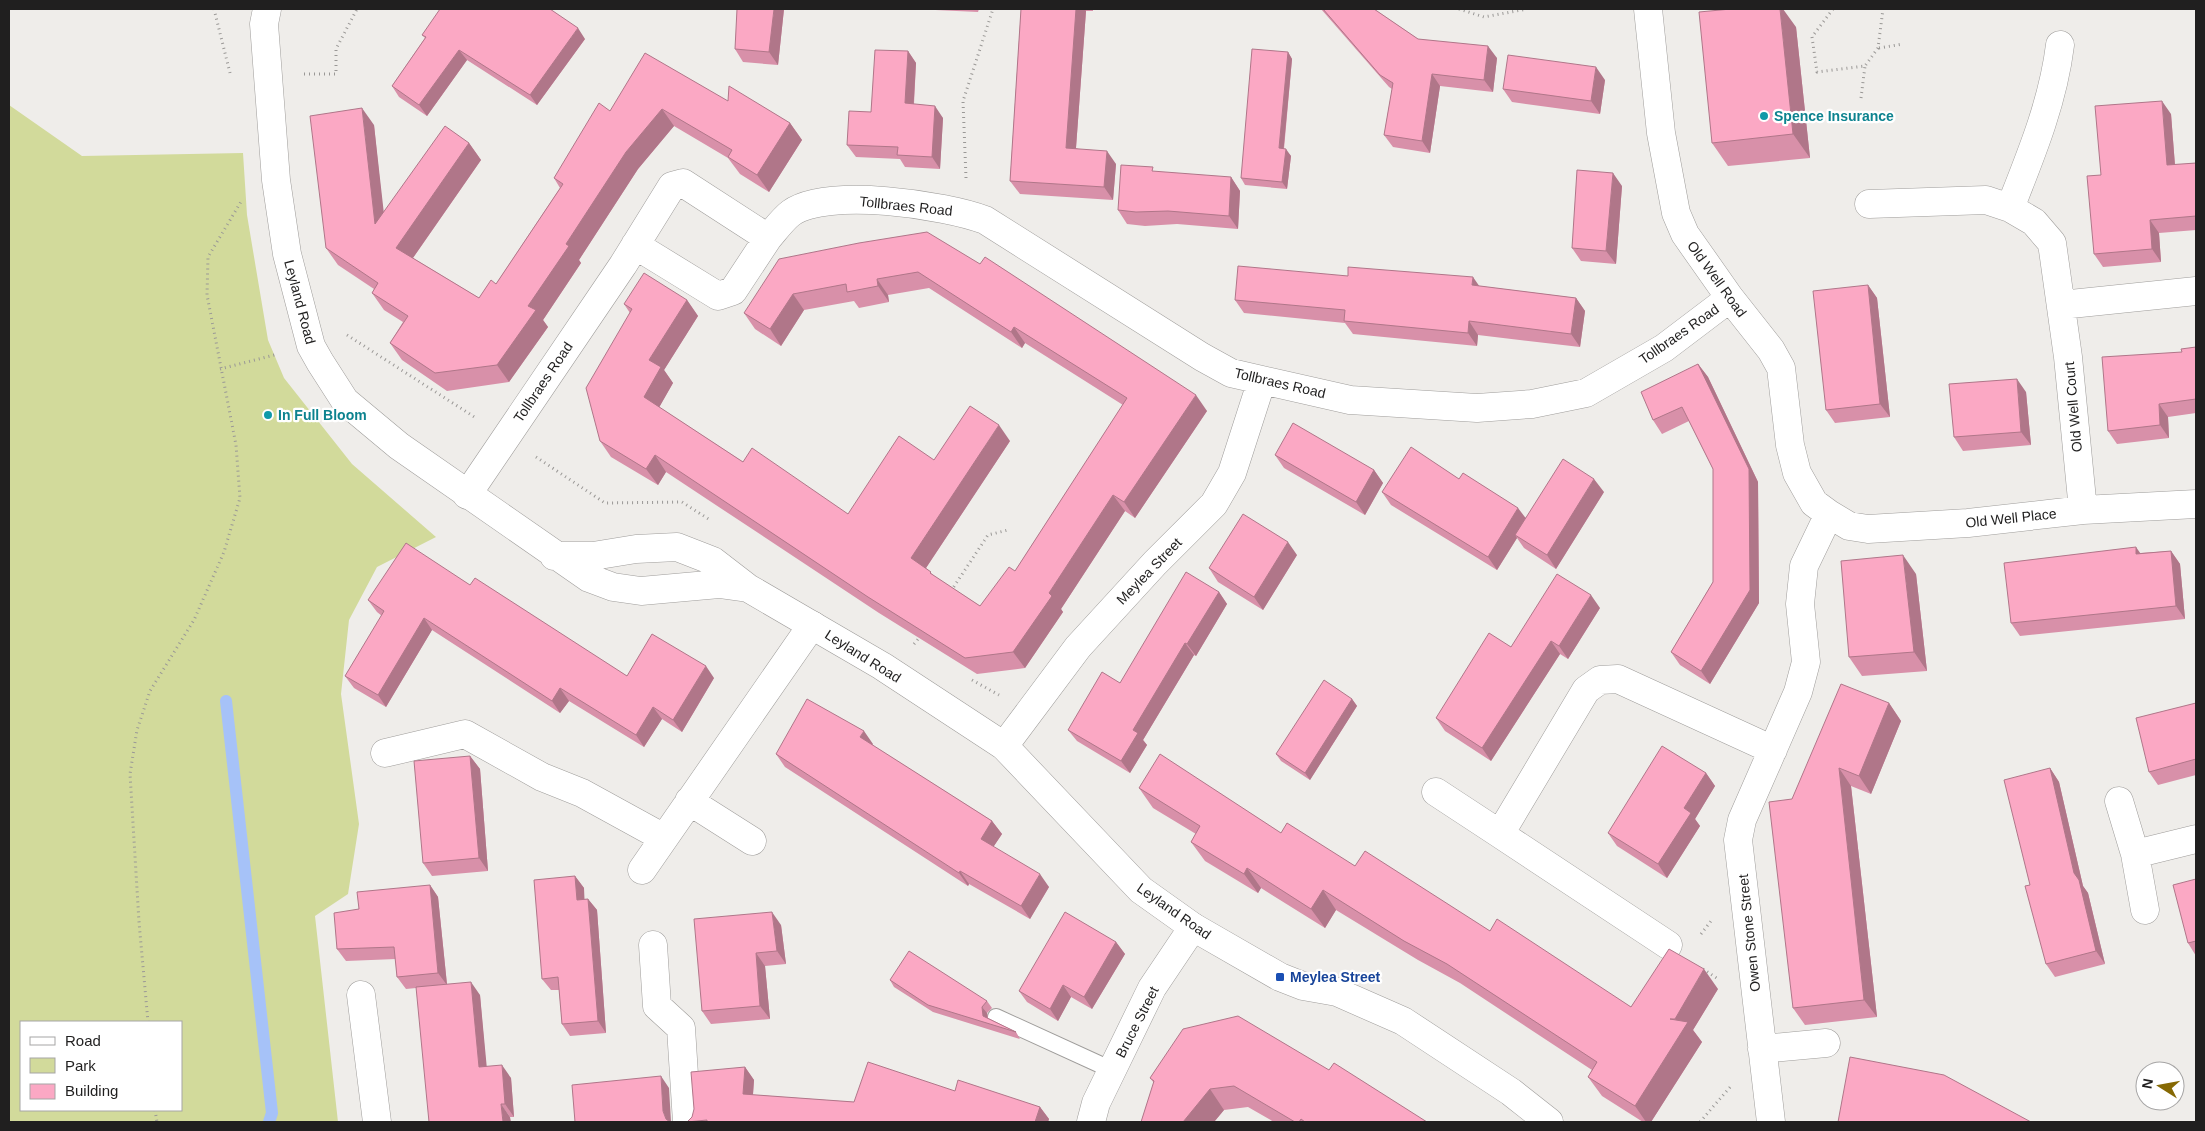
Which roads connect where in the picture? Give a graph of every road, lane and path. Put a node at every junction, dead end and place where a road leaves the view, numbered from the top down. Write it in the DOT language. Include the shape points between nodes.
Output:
graph roads {
  1 [pos="214,9"];
  2 [pos="356,9"];
  3 [pos="993,9"];
  4 [pos="1459,9"];
  5 [pos="1527,9"];
  6 [pos="1827,9"];
  7 [pos="1883,9"];
  8 [pos="1832,10"];
  9 [pos="263,14"];
  10 [pos="1650,14"];
  11 [pos="1903,44"];
  12 [pos="2060,45"];
  13 [pos="1878,48"];
  14 [pos="1865,66"];
  15 [pos="267,74"];
  16 [pos="231,77"];
  17 [pos="1861,98"];
  18 [pos="246,195"];
  19 [pos="1869,204"];
  20 [pos="2010,208"];
  21 [pos="967,213"];
  22 [pos="768,238"];
  23 [pos="636,245"];
  24 [pos="2196,291"];
  25 [pos="1730,298"];
  26 [pos="2061,305"];
  27 [pos="311,346"];
  28 [pos="220,368"];
  29 [pos="1262,380"];
  30 [pos="468,495"];
  31 [pos="2196,504"];
  32 [pos="2083,510"];
  33 [pos="1829,514"];
  34 [pos="1008,530"];
  35 [pos="554,556"];
  36 [pos="748,588"];
  37 [pos="950,591"];
  38 [pos="812,624"];
  39 [pos="1004,746"];
  40 [pos="1773,750"];
  41 [pos="386,753"];
  42 [pos="1436,792"];
  43 [pos="2119,801"];
  44 [pos="689,802"];
  45 [pos="1500,834"];
  46 [pos="664,838"];
  47 [pos="2196,839"];
  48 [pos="752,841"];
  49 [pos="2135,854"];
  50 [pos="642,870"];
  51 [pos="2145,910"];
  52 [pos="1193,928"];
  53 [pos="653,945"];
  54 [pos="1668,945"];
  55 [pos="1754,981"];
  56 [pos="361,995"];
  57 [pos="996,1018"];
  58 [pos="148,1021"];
  59 [pos="1826,1044"];
  60 [pos="1762,1049"];
  61 [pos="1112,1070"];
  62 [pos="377,1122"];
  63 [pos="687,1122"];
  64 [pos="1091,1122"];
  65 [pos="1549,1122"];
  66 [pos="1771,1122"];
  1 -- 16 [label="path"];
  2 -- 15 [label="path" via="336,49 336,74"];
  3 -- 21 [label="path" via="963,101"];
  4 -- 5 [label="path" via="1484,17"];
  6 -- 8 [label="path"];
  7 -- 13 [label="path"];
  8 -- 14 [label="path" via="1812,37 1817,72"];
  9 -- 15 [label="street, Leyland Road"];
  10 -- 25 [label="street, Old Well Road" via="1661,133 1676,213 1685,234"];
  11 -- 13 [label="path"];
  12 -- 20 [label="street" via="2057,73 2040,131"];
  13 -- 14 [label="path"];
  14 -- 17 [label="path"];
  15 -- 27 [label="street, Leyland Road" via="276,180 286,244"];
  18 -- 28 [label="path" via="208,257 207,295"];
  19 -- 20 [label="street, Old Well Court" via="1986,200"];
  20 -- 26 [label="street, Old Well Court" via="2034,222 2052,244"];
  21 -- 22 [label="street, Tollbraes Road" via="873,200 820,202 792,213"];
  21 -- 29 [label="street, Tollbraes Road" via="985,220 1202,357 1231,372"];
  22 -- 23 [label="street, Tollbraes Road" via="734,291 718,296"];
  22 -- 23 [label="street, Tollbraes Road" via="684,183 672,186"];
  23 -- 30 [label="street, Tollbraes Road"];
  24 -- 26 [label="street"];
  25 -- 29 [label="street, Tollbraes Road" via="1664,348 1586,393 1532,404 1477,408 1350,400"];
  25 -- 33 [label="street, Old Well Road" via="1771,350 1781,368 1790,445 1797,473 1814,503"];
  26 -- 32 [label="street, Old Well Court"];
  27 -- 28 [label="path"];
  27 -- 30 [label="street, Leyland Road" via="345,401 399,446"];
  28 -- 58 [label="path" via="236,445 240,498 224,552 194,620 150,691 137,730 130,774"];
  29 -- 39 [label="street, Meylea Street" via="1232,473 1214,504 1078,647"];
  30 -- 35 [label="street, Leyland Road"];
  31 -- 32 [label="street, Old Well Place"];
  32 -- 33 [label="street, Old Well Place" via="1868,530 1848,526"];
  33 -- 40 [label="street, Owen Stone Street" via="1804,566 1800,604 1806,662 1798,692"];
  34 -- 37 [label="path" via="988,535"];
  35 -- 36 [label="street, Leyland Road" via="589,578 613,587 641,591 719,584"];
  35 -- 36 [label="street, Leyland Road" via="593,556 677,547 713,561"];
  36 -- 38 [label="street, Leyland Road"];
  38 -- 39 [label="street, Leyland Road"];
  38 -- 44 [label="street, Leyland Road"];
  39 -- 52 [label="street, Leyland Road" via="1141,890"];
  40 -- 45 [label="street" via="1618,679 1600,680 1586,690"];
  40 -- 55 [label="street, Owen Stone Street" via="1742,820 1738,840"];
  41 -- 46 [label="street" via="465,734"];
  42 -- 45 [label="street"];
  43 -- 49 [label="street"];
  44 -- 46 [label="street, Leyland Road"];
  44 -- 48 [label="street"];
  45 -- 54 [label="street"];
  46 -- 50 [label="street, Leyland Road"];
  47 -- 49 [label="street"];
  49 -- 51 [label="street"];
  52 -- 61 [label="street, Bruce Street" via="1152,988"];
  52 -- 65 [label="street, Leyland Road" via="1280,977 1303,986 1337,992 1403,1021 1511,1092"];
  53 -- 63 [label="street" via="657,1006 681,1028"];
  54 -- 55 [label="path" via="1718,980"];
  55 -- 60 [label="street, Owen Stone Street"];
  56 -- 62 [label="street"];
  57 -- 61 [label="lane"];
  59 -- 60 [label="street"];
  60 -- 66 [label="street, Owen Stone Street"];
  61 -- 64 [label="street, Bruce Street"];
}
